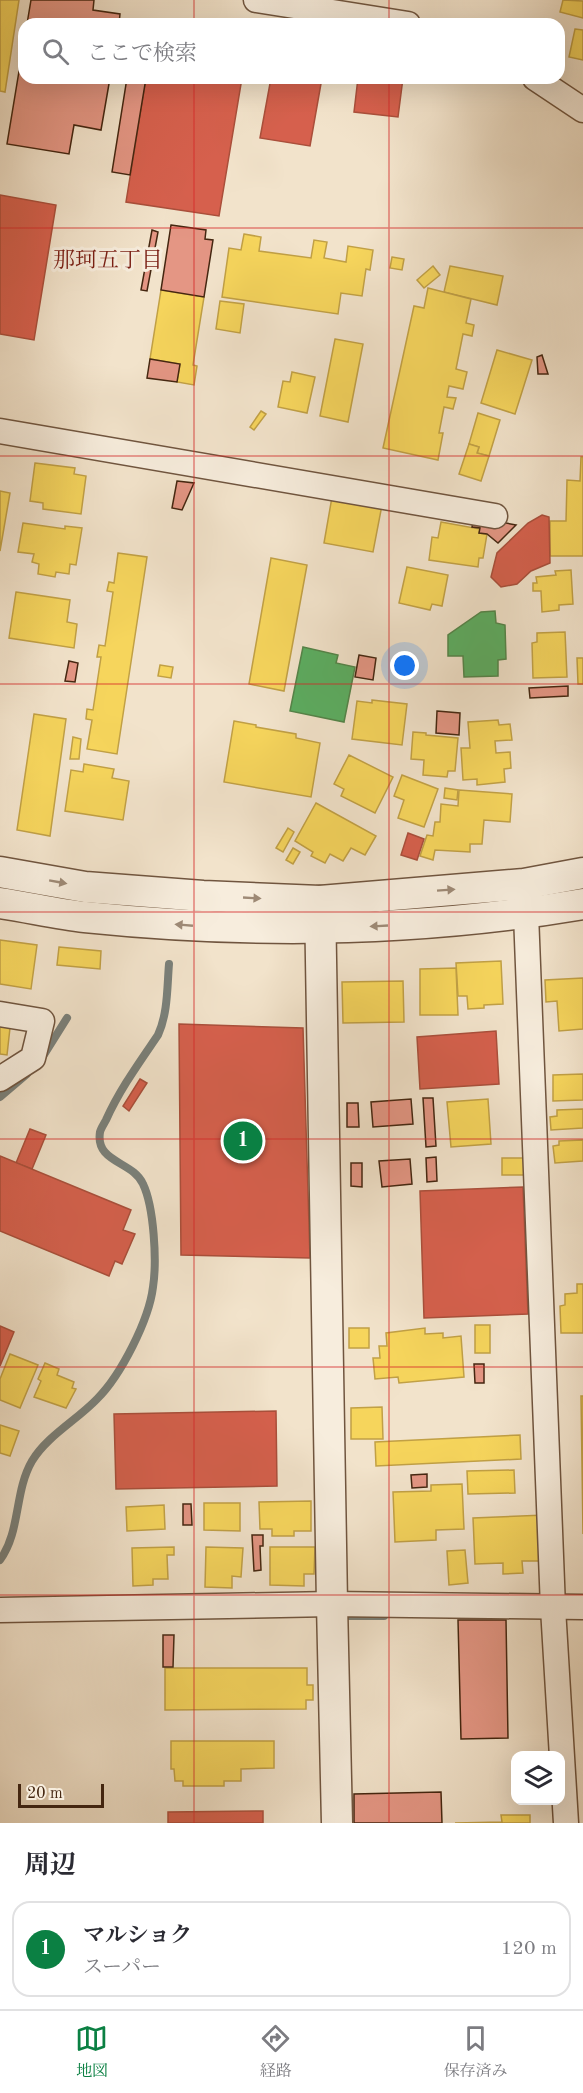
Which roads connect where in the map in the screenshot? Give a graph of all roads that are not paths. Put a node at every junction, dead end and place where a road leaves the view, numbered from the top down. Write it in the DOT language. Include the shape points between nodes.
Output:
graph roads {
  1 [pos="256,0"];
  2 [pos="370,18"];
  3 [pos="544,84"];
  4 [pos="583,110"];
  5 [pos="0,431"];
  6 [pos="495,516"];
  7 [pos="0,872"];
  8 [pos="583,873"];
  9 [pos="0,903"];
  10 [pos="583,904"];
  11 [pos="526,914"];
  12 [pos="319,915"];
  13 [pos="0,1014"];
  14 [pos="0,1079"];
  15 [pos="332,1604"];
  16 [pos="583,1607"];
  17 [pos="553,1608"];
  18 [pos="0,1611"];
  19 [pos="0,1624"];
  20 [pos="337,1823"];
  21 [pos="566,1823"];
  1 -- 2 [label="street"];
  3 -- 4 [label="street"];
  5 -- 6 [label="street"];
  7 -- 12 [label="street, one-way" via="85,887 202,896"];
  12 -- 8 [label="street, one-way"];
  12 -- 9 [label="street, one-way" via="202,926 83,917"];
  10 -- 11 [label="street"];
  11 -- 12 [label="street, one-way" via="431,923"];
  11 -- 17 [label="street"];
  12 -- 15 [label="street"];
  13 -- 14 [label="street" via="42,1021 33,1058"];
  15 -- 17 [label="street"];
  15 -- 18 [label="street"];
  15 -- 20 [label="street"];
  16 -- 17 [label="street"];
  17 -- 21 [label="street"];
  18 -- 19 [label="street"];
}
